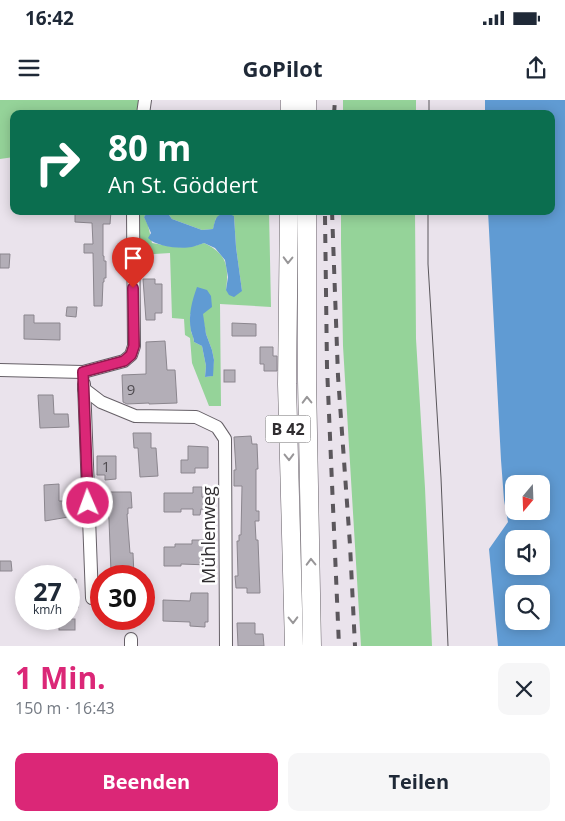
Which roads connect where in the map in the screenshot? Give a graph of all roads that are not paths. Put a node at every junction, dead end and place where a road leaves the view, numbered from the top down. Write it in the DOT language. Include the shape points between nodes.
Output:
graph roads {
  1 [pos="133,215"];
  2 [pos="289,215"];
  3 [pos="307,215"];
  4 [pos="0,370"];
  5 [pos="83,372"];
  6 [pos="84,389"];
  7 [pos="91,565"];
  8 [pos="226,646"];
  9 [pos="294,646"];
  10 [pos="312,646"];
  1 -- 5 [label="street" via="134,346 124,361"];
  2 -- 9 [label="highway, B 42, one-way" via="287,384"];
  10 -- 3 [label="highway, B 42, one-way"];
  4 -- 5 [label="street"];
  5 -- 6 [label="street"];
  6 -- 7 [label="street"];
  6 -- 8 [label="street, Mühlenweg" via="101,402 134,416 196,417 217,427 225,439"];
}
